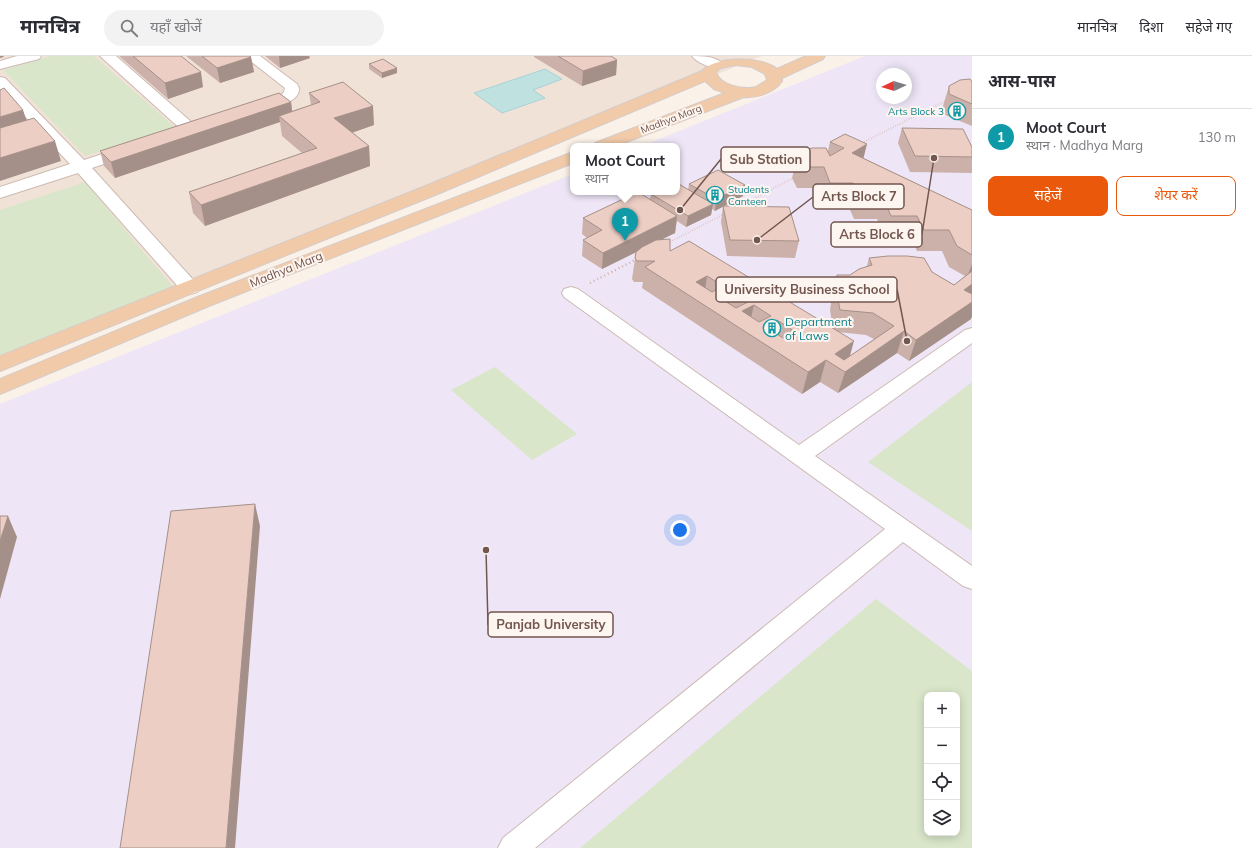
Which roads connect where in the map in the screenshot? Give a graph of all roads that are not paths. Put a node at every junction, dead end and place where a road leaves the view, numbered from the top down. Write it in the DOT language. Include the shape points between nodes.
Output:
graph roads {
  1 [pos="34,56"];
  2 [pos="107,56"];
  3 [pos="251,56"];
  4 [pos="700,56"];
  5 [pos="770,56"];
  6 [pos="818,56"];
  7 [pos="753,63"];
  8 [pos="0,66"];
  9 [pos="712,69"];
  10 [pos="775,76"];
  11 [pos="0,82"];
  12 [pos="742,92"];
  13 [pos="242,112"];
  14 [pos="191,130"];
  15 [pos="609,143"];
  16 [pos="147,144"];
  17 [pos="570,158"];
  18 [pos="81,166"];
  19 [pos="0,193"];
  20 [pos="190,288"];
  21 [pos="572,293"];
  22 [pos="972,334"];
  23 [pos="0,364"];
  24 [pos="0,387"];
  25 [pos="799,456"];
  26 [pos="902,529"];
  27 [pos="972,579"];
  28 [pos="514,848"];
  1 -- 8 [label="street"];
  2 -- 14 [label="street"];
  3 -- 13 [label="street" via="292,87 292,93 286,98"];
  4 -- 9 [label="street"];
  5 -- 7 [label="main road"];
  6 -- 10 [label="main road"];
  7 -- 9 [label="main road" via="735,61"];
  7 -- 10 [label="main road" via="763,66"];
  9 -- 12 [label="main road" via="710,78 714,83 726,89"];
  9 -- 20 [label="main road" via="434,189"];
  10 -- 12 [label="main road" via="775,81 764,90"];
  11 -- 18 [label="street" via="40,132"];
  12 -- 15 [label="main road, Madhya Marg"];
  16 -- 18 [label="street"];
  17 -- 24 [label="main road, Madhya Marg" via="202,302"];
  18 -- 19 [label="street"];
  18 -- 20 [label="street"];
  20 -- 23 [label="main road"];
  21 -- 25 [label="street"];
  22 -- 25 [label="street"];
  25 -- 26 [label="street"];
  26 -- 27 [label="street"];
  26 -- 28 [label="street"];
}
